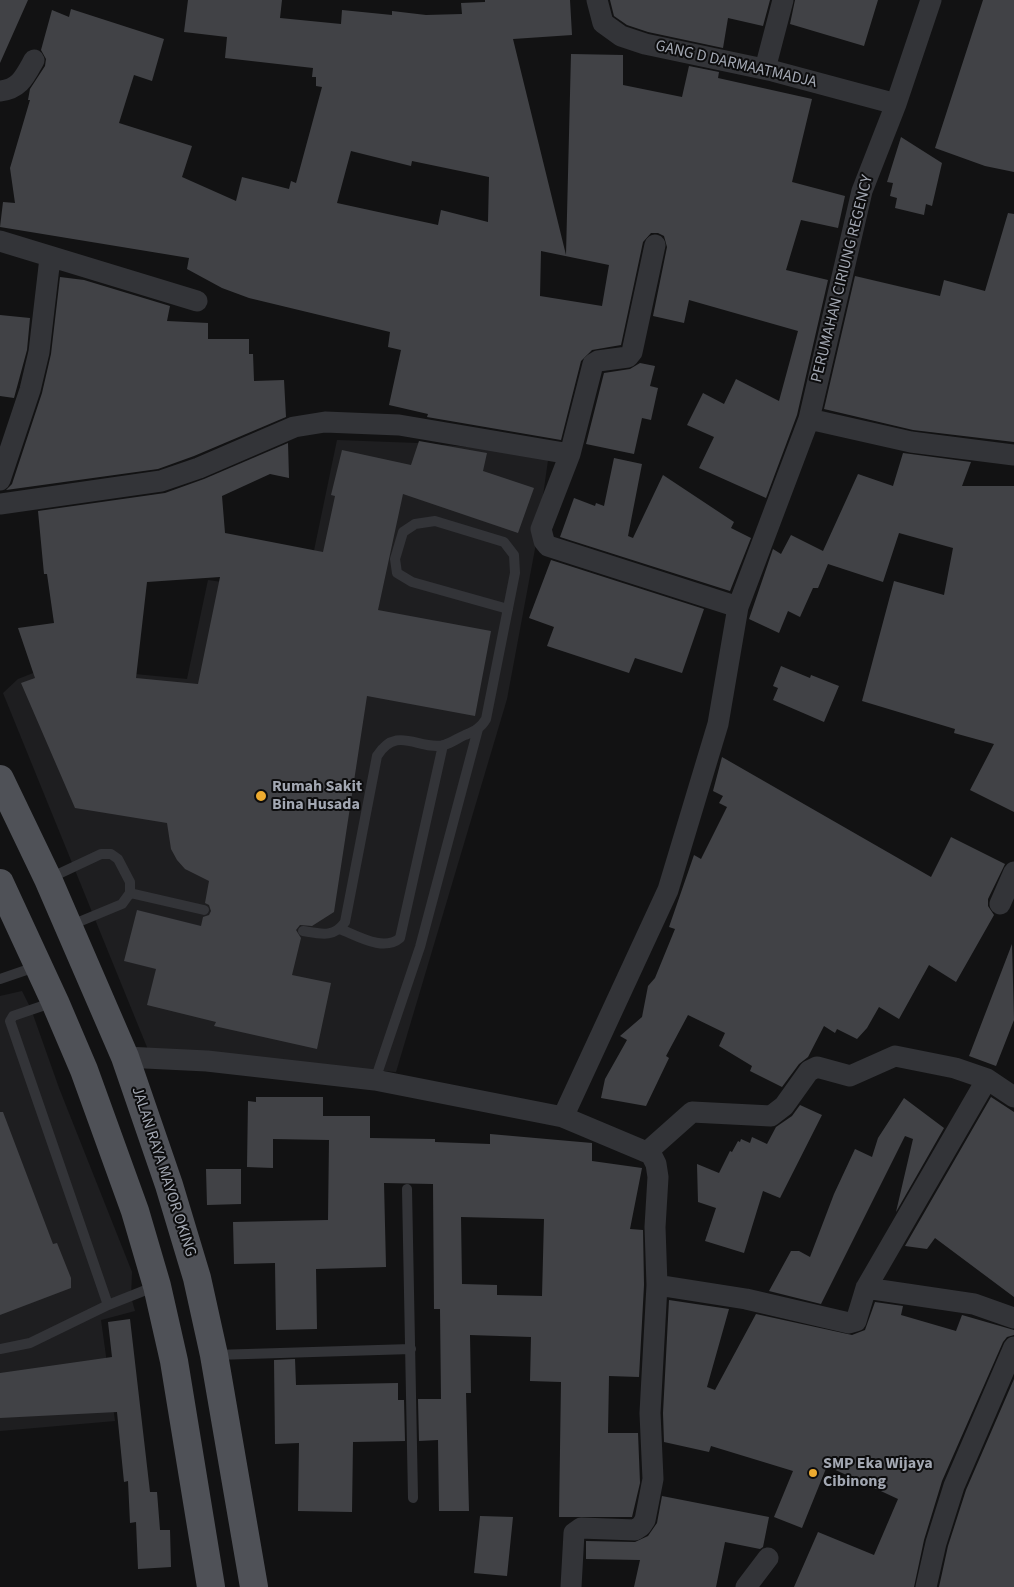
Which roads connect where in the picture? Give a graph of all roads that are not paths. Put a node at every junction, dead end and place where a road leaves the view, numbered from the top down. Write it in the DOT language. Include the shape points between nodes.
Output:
graph roads {
  1 [pos="596,0"];
  2 [pos="783,0"];
  3 [pos="931,0"];
  4 [pos="34,60"];
  5 [pos="765,69"];
  6 [pos="0,91"];
  7 [pos="896,104"];
  8 [pos="0,241"];
  9 [pos="655,245"];
  10 [pos="50,258"];
  11 [pos="197,301"];
  12 [pos="809,419"];
  13 [pos="570,454"];
  14 [pos="1014,455"];
  15 [pos="0,480"];
  16 [pos="0,504"];
  17 [pos="738,607"];
  18 [pos="508,609"];
  19 [pos="478,729"];
  20 [pos="442,745"];
  21 [pos="0,779"];
  22 [pos="1014,872"];
  23 [pos="48,879"];
  24 [pos="0,883"];
  25 [pos="130,893"];
  26 [pos="1000,904"];
  27 [pos="204,910"];
  28 [pos="68,926"];
  29 [pos="340,929"];
  30 [pos="303,931"];
  31 [pos="38,966"];
  32 [pos="0,979"];
  33 [pos="56,1002"];
  34 [pos="125,1057"];
  35 [pos="987,1079"];
  36 [pos="375,1080"];
  37 [pos="1014,1097"];
  38 [pos="563,1117"];
  39 [pos="647,1152"];
  40 [pos="407,1189"];
  41 [pos="657,1285"];
  42 [pos="157,1286"];
  43 [pos="866,1288"];
  44 [pos="108,1305"];
  45 [pos="1014,1318"];
  46 [pos="1014,1347"];
  47 [pos="0,1349"];
  48 [pos="411,1349"];
  49 [pos="214,1355"];
  50 [pos="413,1498"];
  51 [pos="768,1558"];
  52 [pos="211,1587"];
  53 [pos="254,1587"];
  54 [pos="571,1587"];
  55 [pos="746,1587"];
  56 [pos="926,1587"];
  1 -- 5 [label="street, GANG D DARMAATMADJA" via="603,23 621,36 644,44"];
  2 -- 5 [label="street"];
  3 -- 7 [label="street, PERUMAHAN CIRIUNG REGENCY"];
  4 -- 6 [label="street" via="23,81 11,90"];
  5 -- 7 [label="street, GANG D DARMAATMADJA"];
  7 -- 12 [label="street, PERUMAHAN CIRIUNG REGENCY" via="862,191"];
  8 -- 10 [label="street"];
  9 -- 13 [label="street" via="632,352 628,358 593,364"];
  10 -- 11 [label="street"];
  10 -- 15 [label="street" via="30,390"];
  12 -- 14 [label="street" via="910,442"];
  12 -- 17 [label="street, PERUMAHAN CIRIUNG REGENCY"];
  13 -- 16 [label="street" via="399,425 325,422 294,427 161,481"];
  13 -- 17 [label="street" via="541,529 548,546"];
  17 -- 38 [label="street, PERUMAHAN CIRIUNG REGENCY" via="718,724 668,890"];
  18 -- 18 [label="lane" via="515,564 510,548 504,542 435,522 415,524 403,532 395,559 397,573 412,582"];
  18 -- 19 [label="lane" via="486,719"];
  19 -- 20 [label="lane"];
  19 -- 36 [label="lane" via="420,947"];
  20 -- 29 [label="lane" via="401,739 387,744 377,756 348,914"];
  20 -- 29 [label="lane" via="400,938 385,944"];
  21 -- 23 [label="main road, JALAN RAYA MAYOR OKING"];
  22 -- 26 [label="street"];
  23 -- 25 [label="lane" via="101,854 111,854 118,859 130,882"];
  23 -- 28 [label="main road, JALAN RAYA MAYOR OKING"];
  24 -- 31 [label="main road"];
  25 -- 27 [label="lane"];
  25 -- 28 [label="lane" via="122,904"];
  28 -- 34 [label="main road, JALAN RAYA MAYOR OKING"];
  29 -- 30 [label="lane" via="323,935"];
  31 -- 32 [label="lane"];
  31 -- 33 [label="main road"];
  33 -- 42 [label="main road" via="91,1089"];
  33 -- 44 [label="lane" via="13,1016 10,1021"];
  34 -- 36 [label="street" via="198,1060"];
  34 -- 49 [label="main road, JALAN RAYA MAYOR OKING" via="197,1278"];
  35 -- 37 [label="street"];
  35 -- 39 [label="street" via="955,1068 895,1056 850,1076 817,1067 809,1071 784,1106 771,1116 692,1112"];
  35 -- 43 [label="street"];
  36 -- 38 [label="street"];
  38 -- 39 [label="street"];
  39 -- 41 [label="street" via="656,1164 658,1177"];
  40 -- 48 [label="lane"];
  41 -- 43 [label="street" via="746,1299 849,1323 856,1321"];
  41 -- 54 [label="street" via="650,1413 653,1479 644,1520 635,1530 581,1528 574,1533"];
  42 -- 44 [label="lane"];
  42 -- 52 [label="main road" via="174,1361"];
  43 -- 45 [label="street" via="974,1304"];
  44 -- 47 [label="lane" via="30,1343"];
  46 -- 56 [label="street" via="954,1486"];
  48 -- 49 [label="lane"];
  48 -- 50 [label="lane"];
  49 -- 53 [label="main road, JALAN RAYA MAYOR OKING"];
  51 -- 55 [label="street"];
}
